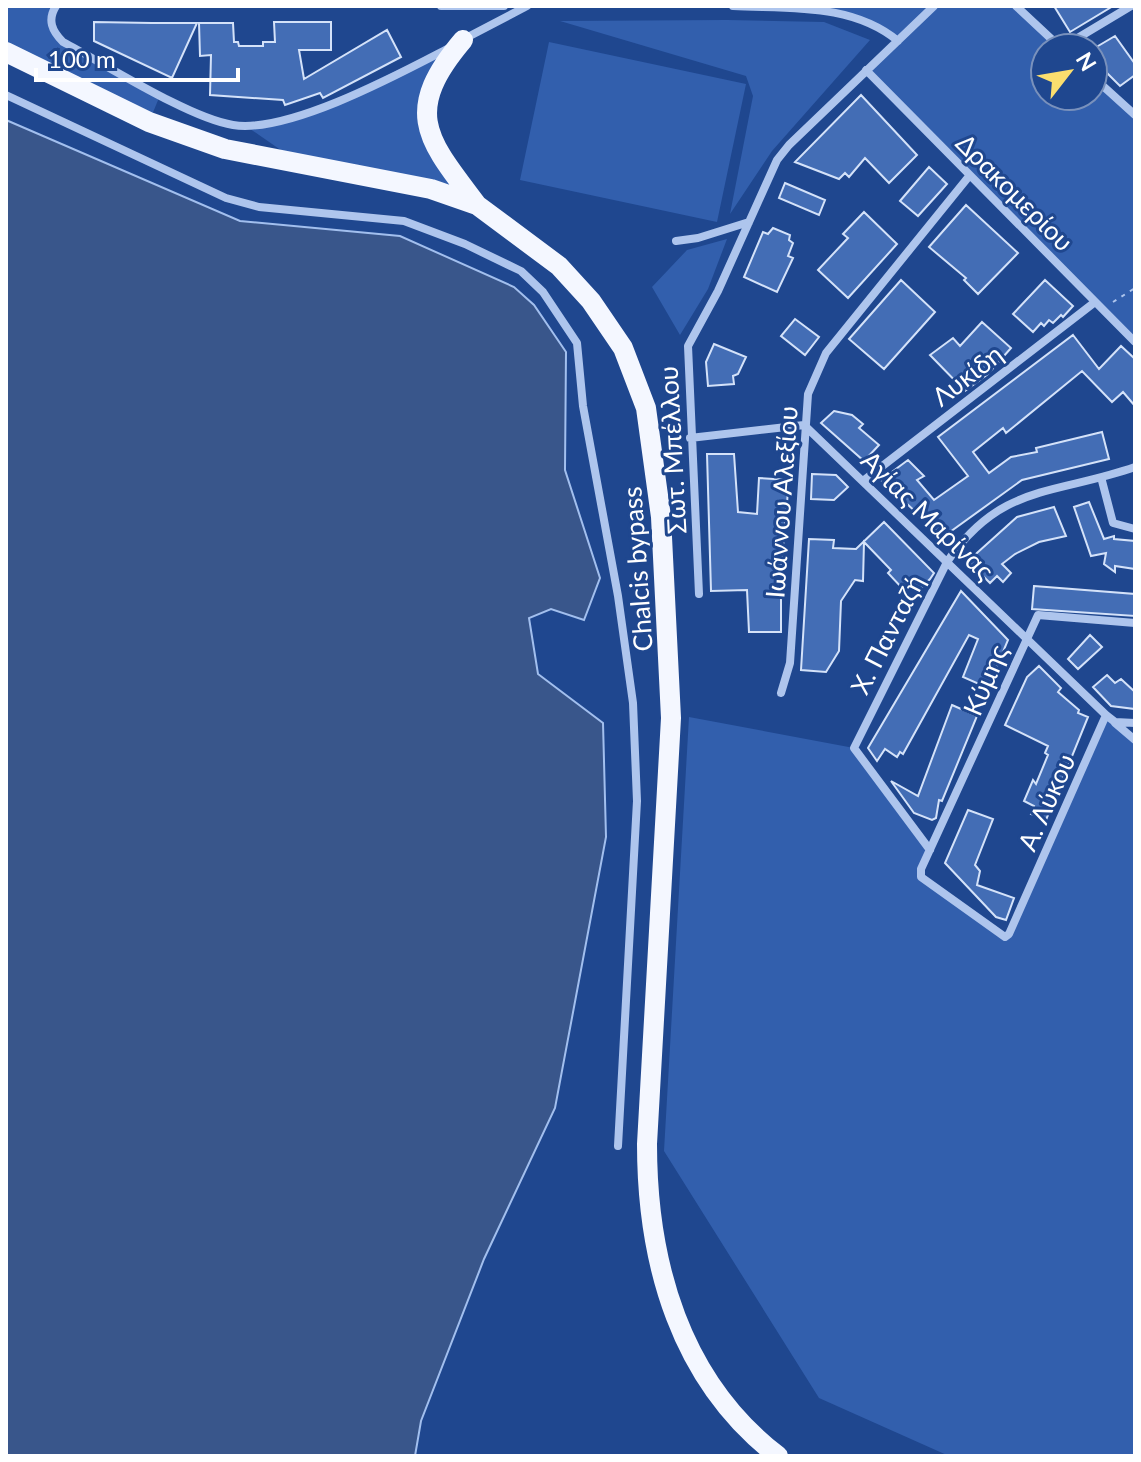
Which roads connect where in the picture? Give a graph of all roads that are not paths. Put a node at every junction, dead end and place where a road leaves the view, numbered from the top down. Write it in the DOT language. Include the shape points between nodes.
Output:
graph roads {
  1 [pos="56,6"];
  2 [pos="441,6"];
  3 [pos="504,6"];
  4 [pos="527,6"];
  5 [pos="733,6"];
  6 [pos="934,6"];
  7 [pos="1016,6"];
  8 [pos="1131,6"];
  9 [pos="1044,32"];
  10 [pos="1088,32"];
  11 [pos="463,40"];
  12 [pos="898,41"];
  13 [pos="6,52"];
  14 [pos="866,70"];
  15 [pos="1109,91"];
  16 [pos="6,95"];
  17 [pos="1135,115"];
  18 [pos="970,175"];
  19 [pos="477,205"];
  20 [pos="749,222"];
  21 [pos="676,241"];
  22 [pos="1098,305"];
  23 [pos="1135,342"];
  24 [pos="804,425"];
  25 [pos="690,438"];
  26 [pos="1135,467"];
  27 [pos="1101,477"];
  28 [pos="863,481"];
  29 [pos="1135,529"];
  30 [pos="947,562"];
  31 [pos="699,594"];
  32 [pos="1135,623"];
  33 [pos="1025,637"];
  34 [pos="781,693"];
  35 [pos="1106,715"];
  36 [pos="1115,722"];
  37 [pos="1135,723"];
  38 [pos="1135,740"];
  39 [pos="930,850"];
  40 [pos="618,1146"];
  41 [pos="778,1456"];
  1 -- 11 [label="street" via="50,18 63,42 215,120 246,126 294,118"];
  2 -- 3 [label="street"];
  4 -- 11 [label="street"];
  5 -- 12 [label="street" via="843,14 870,22"];
  6 -- 12 [label="street, Σωτ. Μπέλλου"];
  7 -- 9 [label="street"];
  8 -- 10 [label="street"];
  11 -- 19 [label="main road" via="432,81 428,124 433,145"];
  12 -- 14 [label="street, Σωτ. Μπέλλου"];
  13 -- 19 [label="main road, Chalcis bypass" via="149,122 225,149 431,189"];
  14 -- 18 [label="street, Δρακομερίου"];
  14 -- 20 [label="street, Σωτ. Μπέλλου" via="789,145"];
  15 -- 17 [label="street"];
  16 -- 40 [label="street" via="226,198 259,207 404,221 465,244 521,271 543,292 577,343 633,717 637,801"];
  18 -- 22 [label="street, Δρακομερίου"];
  18 -- 24 [label="street, Ιωάννου Αλεξίου" via="826,353 808,394"];
  19 -- 41 [label="main road, Chalcis bypass" via="541,250 591,301 623,348 646,408 661,517 671,718 647,1144 650,1212 666,1293 687,1344 722,1399"];
  20 -- 21 [label="street"];
  20 -- 25 [label="street, Σωτ. Μπέλλου" via="688,346"];
  22 -- 23 [label="street, Δρακομερίου"];
  22 -- 28 [label="street, Λυκίδη"];
  24 -- 25 [label="street"];
  24 -- 28 [label="street, Αγίας Μαρίνας"];
  24 -- 34 [label="street, Ιωάννου Αλεξίου" via="790,663"];
  25 -- 31 [label="street, Σωτ. Μπέλλου"];
  26 -- 27 [label="street, Χ. Πανταζή"];
  27 -- 29 [label="street" via="1113,523"];
  27 -- 30 [label="street, Χ. Πανταζή" via="1018,497 982,522"];
  28 -- 30 [label="street, Αγίας Μαρίνας"];
  30 -- 33 [label="street, Αγίας Μαρίνας"];
  30 -- 39 [label="street, Χ. Πανταζή" via="854,748"];
  32 -- 33 [label="street, Κύμης" via="1038,615"];
  33 -- 35 [label="street, Αγίας Μαρίνας"];
  33 -- 39 [label="street, Κύμης"];
  35 -- 36 [label="street"];
  35 -- 39 [label="street, Α. Λύκου" via="1009,934 1005,937 921,877"];
  36 -- 37 [label="street"];
  36 -- 38 [label="street"];
}
